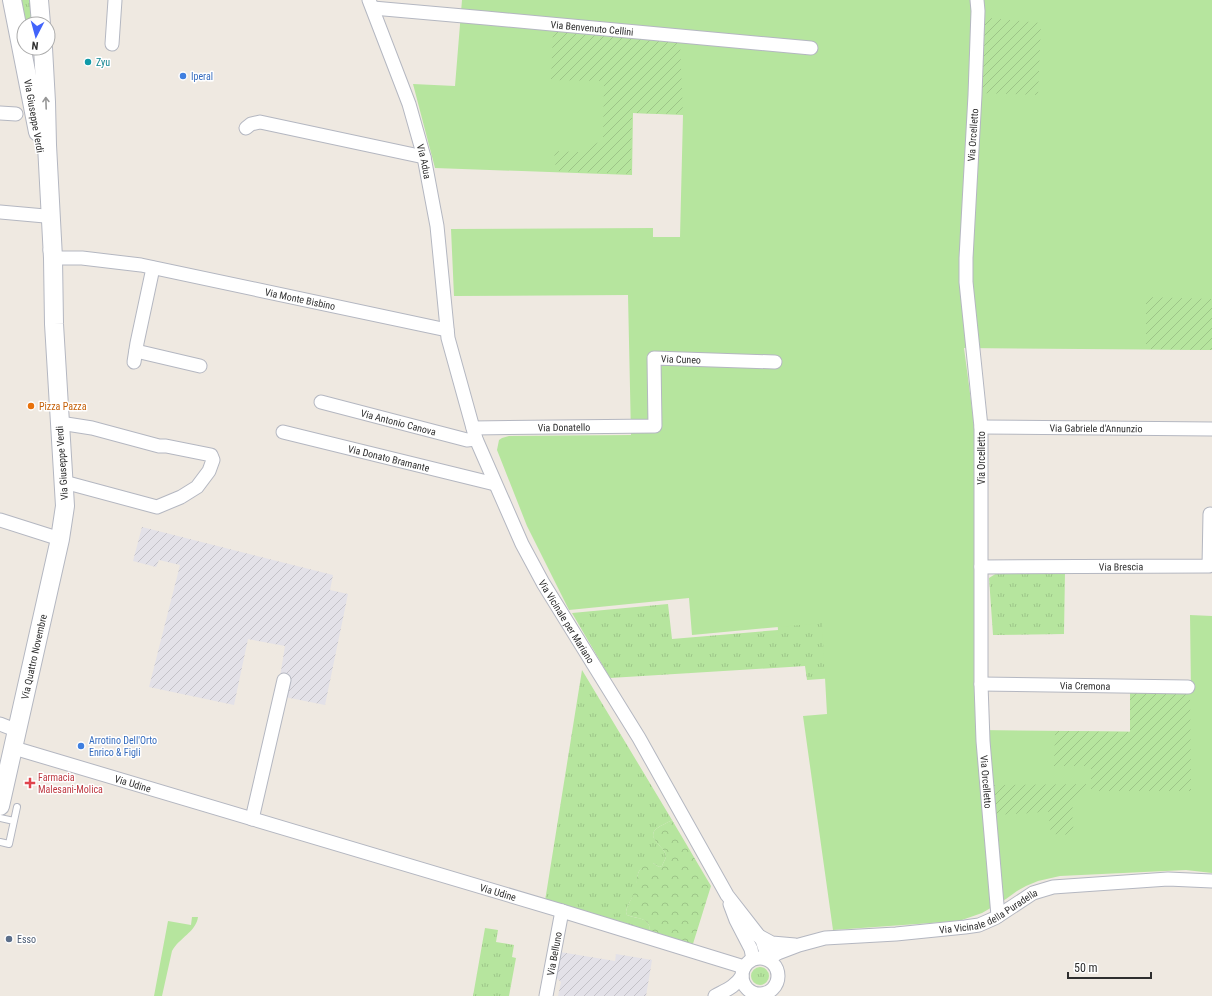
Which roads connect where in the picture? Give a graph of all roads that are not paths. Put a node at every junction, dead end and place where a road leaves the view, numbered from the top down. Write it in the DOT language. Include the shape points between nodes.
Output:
graph roads {
  1 [pos="39,0"];
  2 [pos="115,0"];
  3 [pos="977,0"];
  4 [pos="371,4"];
  5 [pos="13,5"];
  6 [pos="17,16"];
  7 [pos="40,16"];
  8 [pos="112,44"];
  9 [pos="811,48"];
  10 [pos="40,56"];
  11 [pos="0,113"];
  12 [pos="16,114"];
  13 [pos="246,128"];
  14 [pos="424,156"];
  15 [pos="0,212"];
  16 [pos="45,216"];
  17 [pos="47,234"];
  18 [pos="54,258"];
  19 [pos="154,268"];
  20 [pos="54,324"];
  21 [pos="447,330"];
  22 [pos="775,362"];
  23 [pos="200,366"];
  24 [pos="321,402"];
  25 [pos="60,423"];
  26 [pos="655,426"];
  27 [pos="981,427"];
  28 [pos="1212,429"];
  29 [pos="283,432"];
  30 [pos="474,433"];
  31 [pos="64,482"];
  32 [pos="495,484"];
  33 [pos="65,506"];
  34 [pos="1210,514"];
  35 [pos="0,520"];
  36 [pos="60,539"];
  37 [pos="981,567"];
  38 [pos="284,680"];
  39 [pos="981,684"];
  40 [pos="1188,687"];
  41 [pos="0,724"];
  42 [pos="16,739"];
  43 [pos="4,767"];
  44 [pos="9,806"];
  45 [pos="0,818"];
  46 [pos="252,819"];
  47 [pos="14,821"];
  48 [pos="0,842"];
  49 [pos="1212,881"];
  50 [pos="562,911"];
  51 [pos="998,916"];
  52 [pos="752,937"];
  53 [pos="799,945"];
  54 [pos="767,959"];
  55 [pos="746,967"];
  56 [pos="777,978"];
  57 [pos="749,990"];
  58 [pos="767,994"];
  59 [pos="718,995"];
  60 [pos="546,996"];
  61 [pos="780,996"];
  1 -- 7 [label="main road"];
  2 -- 8 [label="street"];
  3 -- 27 [label="street, Via Orcelletto" via="966,282"];
  4 -- 9 [label="street, Via Benvenuto Cellini" via="486,18"];
  4 -- 14 [label="street, Via Adua" via="409,104"];
  5 -- 6 [label="street"];
  5 -- 16 [label="main road, Via Giuseppe Verdi" via="41,145"];
  18 -- 10 [label="main road, Via Giuseppe Verdi, one-way" via="46,102"];
  11 -- 12 [label="street"];
  13 -- 14 [label="street" via="260,122"];
  14 -- 21 [label="street, Via Adua" via="437,226"];
  15 -- 16 [label="street"];
  16 -- 17 [label="main road, Via Giuseppe Verdi"];
  17 -- 18 [label="street, Via Giuseppe Verdi" via="50,254"];
  17 -- 20 [label="main road, Via Giuseppe Verdi"];
  18 -- 19 [label="street, Via Monte Bisbino" via="82,258"];
  18 -- 20 [label="main road, Via Giuseppe Verdi"];
  19 -- 21 [label="street, Via Monte Bisbino"];
  19 -- 23 [label="street" via="135,357"];
  20 -- 25 [label="main road, Via Giuseppe Verdi"];
  21 -- 30 [label="street, Via Vicinale per Mariano"];
  22 -- 26 [label="street, Via Cuneo" via="654,358"];
  24 -- 30 [label="street, Via Antonio Canova" via="467,440"];
  25 -- 31 [label="main road, Via Giuseppe Verdi"];
  25 -- 31 [label="street" via="211,455 213,460 209,471 197,487 181,498 157,507"];
  26 -- 30 [label="street, Via Donatello"];
  27 -- 28 [label="street, Via Gabriele d'Annunzio"];
  27 -- 37 [label="street, Via Orcelletto"];
  29 -- 32 [label="street, Via Donato Bramante"];
  30 -- 32 [label="street, Via Vicinale per Mariano"];
  31 -- 33 [label="main road, Via Giuseppe Verdi"];
  32 -- 52 [label="street, Via Vicinale per Mariano" via="522,544 544,583 639,738 727,895 736,920"];
  33 -- 36 [label="main road, Via Quattro Novembre"];
  34 -- 37 [label="street, Via Brescia" via="1209,566"];
  35 -- 36 [label="street"];
  36 -- 42 [label="main road, Via Quattro Novembre"];
  37 -- 39 [label="street, Via Orcelletto"];
  38 -- 46 [label="street"];
  39 -- 40 [label="street, Via Cremona"];
  39 -- 51 [label="street, Via Orcelletto" via="983,741"];
  41 -- 42 [label="street, Via Udine"];
  42 -- 43 [label="main road, Via Quattro Novembre"];
  42 -- 46 [label="street, Via Udine"];
  43 -- 44 [label="main road, Via Quattro Novembre"];
  44 -- 47 [label="lane"];
  45 -- 47 [label="lane"];
  46 -- 50 [label="street, Via Udine"];
  47 -- 48 [label="lane" via="9,844"];
  49 -- 51 [label="street, Via Vicinale della Puradella" via="1168,879 1053,887 1029,895"];
  50 -- 55 [label="street, Via Udine"];
  50 -- 60 [label="street, Via Belluno"];
  51 -- 53 [label="street, Via Vicinale della Puradella" via="970,927 825,938"];
  52 -- 53 [label="street" via="772,943"];
  52 -- 54 [label="street" via="762,940"];
  52 -- 55 [label="street"];
  53 -- 54 [label="street, Via Vicinale della Puradella"];
  53 -- 56 [label="street" via="788,956"];
  54 -- 55 [label="street" via="762,958"];
  54 -- 56 [label="street" via="774,964"];
  55 -- 57 [label="street" via="745,986"];
  55 -- 59 [label="street" via="738,983"];
  56 -- 58 [label="street"];
  56 -- 61 [label="street"];
  57 -- 58 [label="street"];
  57 -- 59 [label="street" via="736,990"];
}
